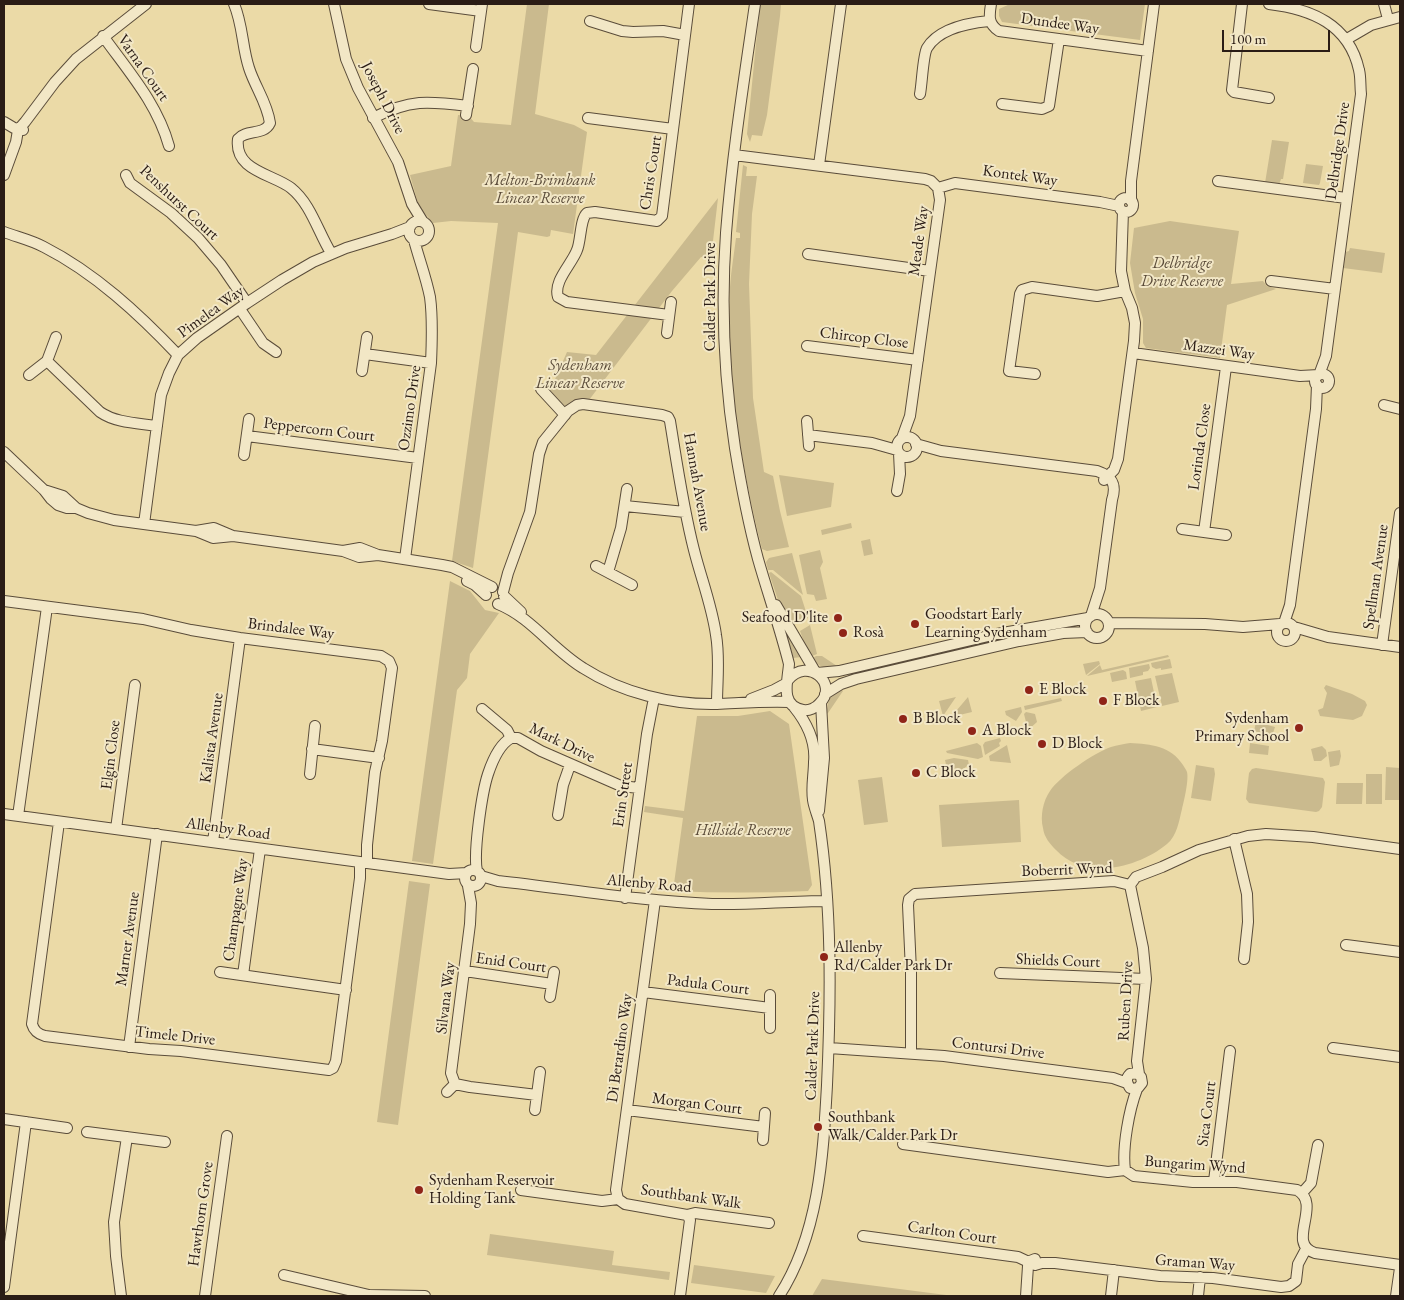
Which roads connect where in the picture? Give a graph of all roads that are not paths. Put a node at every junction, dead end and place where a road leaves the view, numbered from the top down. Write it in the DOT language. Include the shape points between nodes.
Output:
graph roads {
  1 [pos="146,4"];
  2 [pos="234,4"];
  3 [pos="334,4"];
  4 [pos="430,4"];
  5 [pos="689,4"];
  6 [pos="755,4"];
  7 [pos="841,4"];
  8 [pos="991,4"];
  9 [pos="1154,4"];
  10 [pos="1242,4"];
  11 [pos="1269,4"];
  12 [pos="1384,4"];
  13 [pos="1293,5"];
  14 [pos="481,7"];
  15 [pos="1400,17"];
  16 [pos="1388,19"];
  17 [pos="989,21"];
  18 [pos="590,22"];
  19 [pos="685,34"];
  20 [pos="102,36"];
  21 [pos="1059,39"];
  22 [pos="1347,39"];
  23 [pos="476,47"];
  24 [pos="1148,51"];
  25 [pos="473,69"];
  26 [pos="920,94"];
  27 [pos="1269,98"];
  28 [pos="1002,104"];
  29 [pos="373,118"];
  30 [pos="588,118"];
  31 [pos="4,122"];
  32 [pos="20,129"];
  33 [pos="673,129"];
  34 [pos="168,146"];
  35 [pos="734,155"];
  36 [pos="819,165"];
  37 [pos="4,175"];
  38 [pos="126,175"];
  39 [pos="1218,181"];
  40 [pos="938,188"];
  41 [pos="1346,198"];
  42 [pos="412,204"];
  43 [pos="1125,205"];
  44 [pos="423,222"];
  45 [pos="414,234"];
  46 [pos="7,235"];
  47 [pos="329,254"];
  48 [pos="808,254"];
  49 [pos="930,271"];
  50 [pos="1271,281"];
  51 [pos="1125,290"];
  52 [pos="1335,290"];
  53 [pos="671,302"];
  54 [pos="244,306"];
  55 [pos="669,315"];
  56 [pos="667,333"];
  57 [pos="56,337"];
  58 [pos="367,337"];
  59 [pos="806,346"];
  60 [pos="276,352"];
  61 [pos="1133,353"];
  62 [pos="365,354"];
  63 [pos="178,356"];
  64 [pos="918,360"];
  65 [pos="47,361"];
  66 [pos="431,363"];
  67 [pos="1226,367"];
  68 [pos="362,371"];
  69 [pos="1035,374"];
  70 [pos="29,375"];
  71 [pos="1321,380"];
  72 [pos="542,390"];
  73 [pos="1384,405"];
  74 [pos="1400,408"];
  75 [pos="565,415"];
  76 [pos="910,416"];
  77 [pos="249,419"];
  78 [pos="807,421"];
  79 [pos="157,426"];
  80 [pos="247,436"];
  81 [pos="899,445"];
  82 [pos="914,448"];
  83 [pos="4,452"];
  84 [pos="244,455"];
  85 [pos="418,458"];
  86 [pos="900,474"];
  87 [pos="1106,479"];
  88 [pos="626,488"];
  89 [pos="897,491"];
  90 [pos="625,506"];
  91 [pos="685,512"];
  92 [pos="1400,513"];
  93 [pos="144,524"];
  94 [pos="1182,529"];
  95 [pos="1204,532"];
  96 [pos="1226,536"];
  97 [pos="405,559"];
  98 [pos="596,566"];
  99 [pos="608,572"];
  100 [pos="632,585"];
  101 [pos="767,588"];
  102 [pos="1100,588"];
  103 [pos="497,594"];
  104 [pos="4,602"];
  105 [pos="46,608"];
  106 [pos="1090,617"];
  107 [pos="1107,623"];
  108 [pos="1288,625"];
  109 [pos="1242,627"];
  110 [pos="1087,632"];
  111 [pos="1278,636"];
  112 [pos="1328,637"];
  113 [pos="240,638"];
  114 [pos="1293,638"];
  115 [pos="955,643"];
  116 [pos="1382,645"];
  117 [pos="1400,647"];
  118 [pos="958,655"];
  119 [pos="890,659"];
  120 [pos="892,670"];
  121 [pos="817,673"];
  122 [pos="787,682"];
  123 [pos="135,685"];
  124 [pos="654,698"];
  125 [pos="823,699"];
  126 [pos="743,702"];
  127 [pos="790,703"];
  128 [pos="720,704"];
  129 [pos="482,709"];
  130 [pos="315,726"];
  131 [pos="511,738"];
  132 [pos="312,749"];
  133 [pos="379,758"];
  134 [pos="570,765"];
  135 [pos="310,774"];
  136 [pos="639,788"];
  137 [pos="4,814"];
  138 [pos="18,816"];
  139 [pos="558,816"];
  140 [pos="818,819"];
  141 [pos="59,822"];
  142 [pos="116,829"];
  143 [pos="157,834"];
  144 [pos="1234,839"];
  145 [pos="213,842"];
  146 [pos="260,848"];
  147 [pos="1400,849"];
  148 [pos="363,862"];
  149 [pos="473,878"];
  150 [pos="1130,885"];
  151 [pos="625,898"];
  152 [pos="826,899"];
  153 [pos="655,900"];
  154 [pos="1346,945"];
  155 [pos="1400,952"];
  156 [pos="1244,959"];
  157 [pos="220,972"];
  158 [pos="465,972"];
  159 [pos="554,972"];
  160 [pos="1000,974"];
  161 [pos="242,975"];
  162 [pos="1146,979"];
  163 [pos="552,984"];
  164 [pos="346,990"];
  165 [pos="643,992"];
  166 [pos="770,995"];
  167 [pos="550,997"];
  168 [pos="770,1008"];
  169 [pos="770,1028"];
  170 [pos="129,1047"];
  171 [pos="1333,1048"];
  172 [pos="829,1050"];
  173 [pos="1230,1050"];
  174 [pos="911,1053"];
  175 [pos="1400,1057"];
  176 [pos="540,1072"];
  177 [pos="1132,1080"];
  178 [pos="455,1084"];
  179 [pos="447,1092"];
  180 [pos="537,1095"];
  181 [pos="535,1110"];
  182 [pos="627,1110"];
  183 [pos="765,1113"];
  184 [pos="4,1119"];
  185 [pos="26,1122"];
  186 [pos="764,1127"];
  187 [pos="67,1128"];
  188 [pos="87,1132"];
  189 [pos="227,1136"];
  190 [pos="127,1137"];
  191 [pos="763,1140"];
  192 [pos="165,1142"];
  193 [pos="903,1144"];
  194 [pos="1318,1145"];
  195 [pos="1125,1170"];
  196 [pos="1214,1181"];
  197 [pos="521,1190"];
  198 [pos="1302,1193"];
  199 [pos="618,1199"];
  200 [pos="687,1215"];
  201 [pos="769,1223"];
  202 [pos="863,1236"];
  203 [pos="1306,1249"];
  204 [pos="1032,1263"];
  205 [pos="1400,1267"];
  206 [pos="1114,1270"];
  207 [pos="284,1275"];
  208 [pos="1200,1278"];
  209 [pos="1289,1286"];
  210 [pos="4,1287"];
  211 [pos="121,1296"];
  212 [pos="205,1296"];
  213 [pos="425,1296"];
  214 [pos="680,1296"];
  215 [pos="779,1296"];
  216 [pos="1026,1296"];
  217 [pos="1110,1296"];
  218 [pos="1198,1296"];
  219 [pos="1294,1296"];
  220 [pos="1396,1296"];
  1 -- 20 [label="street"];
  2 -- 47 [label="street" via="240,18 249,69 264,100 270,123 263,130 242,135 238,139 238,148 252,168 284,183 301,198"];
  3 -- 29 [label="street, Joseph Drive" via="346,59"];
  4 -- 14 [label="street"];
  5 -- 19 [label="street, Chris Court"];
  6 -- 35 [label="street, Calder Park Drive"];
  7 -- 36 [label="street"];
  8 -- 17 [label="street"];
  9 -- 24 [label="street"];
  10 -- 27 [label="street" via="1232,90"];
  11 -- 13 [label="street, Delbridge Drive"];
  12 -- 16 [label="street"];
  13 -- 22 [label="street, Delbridge Drive" via="1314,14"];
  14 -- 23 [label="street"];
  15 -- 16 [label="street"];
  16 -- 22 [label="street"];
  17 -- 21 [label="street, Dundee Way" via="999,31"];
  17 -- 26 [label="street" via="947,30 936,37 926,49"];
  18 -- 19 [label="street" via="622,31"];
  19 -- 33 [label="street, Chris Court"];
  20 -- 32 [label="street" via="55,82"];
  20 -- 34 [label="street, Varna Court" via="151,102"];
  21 -- 24 [label="street, Dundee Way"];
  21 -- 28 [label="street" via="1049,106 1042,109"];
  22 -- 41 [label="street, Delbridge Drive" via="1359,71 1361,94"];
  24 -- 43 [label="street"];
  25 -- 29 [label="street" via="467,110 426,102 408,104"];
  29 -- 42 [label="street, Joseph Drive" via="398,162"];
  30 -- 33 [label="street"];
  31 -- 32 [label="street"];
  32 -- 37 [label="street"];
  33 -- 55 [label="street, Chris Court" via="662,216 656,221 587,213 583,218 578,249 556,293 567,302"];
  35 -- 36 [label="street, Meade Way"];
  35 -- 101 [label="street, Calder Park Drive" via="725,257 727,369 740,481"];
  36 -- 40 [label="street, Meade Way" via="925,179"];
  38 -- 54 [label="street, Penshurst Court" via="130,183 165,208 198,238 221,265"];
  39 -- 41 [label="street"];
  40 -- 43 [label="street, Kontek Way" via="955,183"];
  40 -- 49 [label="street, Meade Way" via="940,200"];
  41 -- 52 [label="street, Delbridge Drive"];
  42 -- 44 [label="street, Joseph Drive"];
  42 -- 45 [label="street, Joseph Drive"];
  43 -- 51 [label="street" via="1120,255"];
  44 -- 45 [label="street" via="417,222"];
  44 -- 45 [label="street" via="429,229 428,236"];
  45 -- 47 [label="street, Pimelea Way" via="392,234"];
  45 -- 66 [label="street, Ozzimo Drive" via="432,313"];
  46 -- 63 [label="street" via="43,246 68,260 112,292"];
  47 -- 54 [label="street, Pimelea Way" via="294,272"];
  48 -- 49 [label="street"];
  49 -- 64 [label="street, Meade Way"];
  50 -- 52 [label="street"];
  51 -- 61 [label="street" via="1135,323"];
  51 -- 69 [label="street" via="1097,296 1032,287 1022,290 1009,372"];
  52 -- 71 [label="street, Delbridge Drive"];
  53 -- 55 [label="street"];
  54 -- 60 [label="street, Penshurst Court" via="263,343"];
  54 -- 63 [label="street, Pimelea Way" via="197,338"];
  55 -- 56 [label="street"];
  57 -- 65 [label="street"];
  58 -- 62 [label="street"];
  59 -- 64 [label="street, Chircop Close"];
  61 -- 67 [label="street, Mazzei Way"];
  61 -- 87 [label="street" via="1118,459"];
  62 -- 66 [label="street"];
  62 -- 68 [label="street"];
  63 -- 79 [label="street, Pimelea Way" via="163,389"];
  64 -- 76 [label="street, Meade Way"];
  65 -- 70 [label="street"];
  65 -- 79 [label="street" via="107,417"];
  66 -- 85 [label="street, Ozzimo Drive"];
  67 -- 71 [label="street, Mazzei Way"];
  67 -- 95 [label="street, Lorinda Close"];
  71 -- 108 [label="street, Delbridge Drive"];
  72 -- 75 [label="street"];
  73 -- 74 [label="street"];
  75 -- 91 [label="street, Hannah Avenue" via="583,404 668,417"];
  75 -- 103 [label="street, Hannah Avenue" via="543,442 530,512 508,574"];
  76 -- 81 [label="street, Meade Way"];
  76 -- 82 [label="street, Meade Way"];
  77 -- 80 [label="street, Peppercorn Court"];
  78 -- 81 [label="street" via="809,440"];
  79 -- 93 [label="street, Pimelea Way"];
  80 -- 84 [label="street, Peppercorn Court"];
  80 -- 85 [label="street, Peppercorn Court"];
  81 -- 82 [label="street" via="908,437"];
  81 -- 82 [label="street" via="904,456"];
  81 -- 86 [label="street"];
  82 -- 86 [label="street"];
  82 -- 87 [label="street" via="1089,471"];
  83 -- 93 [label="street" via="58,505 114,520"];
  85 -- 97 [label="street, Ozzimo Drive"];
  86 -- 89 [label="street"];
  87 -- 102 [label="street" via="1112,500"];
  88 -- 90 [label="street"];
  90 -- 91 [label="street"];
  90 -- 99 [label="street"];
  91 -- 128 [label="street, Hannah Avenue" via="717,637"];
  92 -- 116 [label="street, Spellman Avenue"];
  93 -- 97 [label="street" via="196,531 213,538 233,536 343,551 359,557 378,555"];
  94 -- 95 [label="street"];
  95 -- 96 [label="street"];
  97 -- 103 [label="street" via="424,562"];
  98 -- 99 [label="street"];
  99 -- 100 [label="street"];
  101 -- 121 [label="street, Calder Park Drive"];
  101 -- 122 [label="street, Calder Park Drive" via="789,664"];
  102 -- 106 [label="street"];
  102 -- 107 [label="street" via="1100,607"];
  103 -- 124 [label="street" via="562,654 583,668 608,682"];
  104 -- 105 [label="street, Brindalee Way"];
  105 -- 113 [label="street, Brindalee Way" via="143,619"];
  105 -- 138 [label="street"];
  106 -- 107 [label="street" via="1095,614"];
  106 -- 110 [label="street"];
  106 -- 115 [label="street"];
  107 -- 109 [label="street"];
  107 -- 110 [label="street" via="1103,636 1096,638"];
  108 -- 109 [label="street"];
  108 -- 111 [label="street" via="1277,628"];
  108 -- 112 [label="street"];
  108 -- 114 [label="street" via="1295,633"];
  109 -- 111 [label="street"];
  110 -- 118 [label="street" via="1032,638"];
  111 -- 114 [label="street" via="1285,641"];
  112 -- 114 [label="street"];
  112 -- 116 [label="street"];
  113 -- 133 [label="street, Brindalee Way" via="386,658 392,668"];
  113 -- 145 [label="street, Kalista Avenue"];
  115 -- 118 [label="street"];
  115 -- 119 [label="street"];
  116 -- 117 [label="street"];
  118 -- 120 [label="street"];
  119 -- 120 [label="street"];
  119 -- 121 [label="street"];
  120 -- 125 [label="street" via="847,681"];
  121 -- 122 [label="street" via="798,671"];
  121 -- 125 [label="street" via="824,682"];
  122 -- 126 [label="street"];
  122 -- 127 [label="street" via="786,693"];
  123 -- 142 [label="street, Elgin Close"];
  124 -- 128 [label="street"];
  124 -- 136 [label="street, Erin Street"];
  125 -- 127 [label="street" via="810,710"];
  125 -- 140 [label="street, Calder Park Drive" via="824,758"];
  126 -- 127 [label="street"];
  126 -- 128 [label="street"];
  127 -- 140 [label="street, Calder Park Drive" via="804,720 813,743 812,790"];
  129 -- 131 [label="street, Mark Drive" via="507,730"];
  130 -- 132 [label="street"];
  131 -- 134 [label="street, Mark Drive" via="518,738"];
  131 -- 149 [label="street, Silvana Way" via="498,753 488,774"];
  132 -- 133 [label="street"];
  132 -- 135 [label="street"];
  133 -- 148 [label="street, Brindalee Way"];
  134 -- 136 [label="street, Mark Drive" via="621,786"];
  134 -- 139 [label="street"];
  136 -- 151 [label="street, Erin Street"];
  137 -- 138 [label="street, Allenby Road"];
  138 -- 141 [label="street, Allenby Road"];
  140 -- 152 [label="street, Calder Park Drive"];
  141 -- 142 [label="street, Allenby Road"];
  141 -- 170 [label="street, Timele Drive" via="32,1024 34,1030 45,1036"];
  142 -- 143 [label="street, Allenby Road"];
  143 -- 145 [label="street, Allenby Road"];
  143 -- 170 [label="street, Marner Avenue"];
  144 -- 147 [label="street, Boberrit Wynd" via="1284,834"];
  144 -- 150 [label="street, Boberrit Wynd" via="1136,876"];
  144 -- 156 [label="street" via="1246,894 1248,922"];
  145 -- 146 [label="street, Allenby Road"];
  146 -- 148 [label="street, Allenby Road"];
  146 -- 161 [label="street, Champagne Way"];
  148 -- 149 [label="street, Allenby Road"];
  148 -- 164 [label="street, Timele Drive"];
  149 -- 151 [label="street, Allenby Road"];
  149 -- 158 [label="street, Silvana Way"];
  150 -- 162 [label="street, Ruben Drive"];
  150 -- 174 [label="street, Boberrit Wynd" via="1114,881 914,894 908,905"];
  151 -- 153 [label="street, Allenby Road"];
  152 -- 153 [label="street, Allenby Road" via="713,904"];
  152 -- 172 [label="street, Calder Park Drive"];
  153 -- 165 [label="street, Di Berardino Way"];
  154 -- 155 [label="street"];
  157 -- 161 [label="street"];
  158 -- 163 [label="street, Enid Court"];
  158 -- 178 [label="street, Silvana Way" via="451,1073"];
  159 -- 163 [label="street, Enid Court"];
  160 -- 162 [label="street, Shields Court"];
  161 -- 164 [label="street"];
  162 -- 177 [label="street, Ruben Drive"];
  163 -- 167 [label="street, Enid Court"];
  164 -- 170 [label="street, Timele Drive" via="336,1061 329,1070"];
  165 -- 168 [label="street, Padula Court"];
  165 -- 182 [label="street, Di Berardino Way"];
  166 -- 168 [label="street, Padula Court"];
  168 -- 169 [label="street, Padula Court"];
  171 -- 175 [label="street"];
  172 -- 174 [label="street, Contursi Drive"];
  172 -- 215 [label="street, Calder Park Drive" via="823,1143 811,1222 793,1270"];
  173 -- 196 [label="street, Sica Court"];
  174 -- 177 [label="street, Contursi Drive"];
  176 -- 180 [label="street"];
  177 -- 195 [label="street" via="1123,1160"];
  178 -- 179 [label="street"];
  178 -- 180 [label="street"];
  180 -- 181 [label="street"];
  182 -- 186 [label="street, Morgan Court"];
  182 -- 199 [label="street, Di Berardino Way" via="616,1190"];
  183 -- 186 [label="street, Morgan Court"];
  184 -- 185 [label="street"];
  185 -- 187 [label="street"];
  185 -- 210 [label="street"];
  186 -- 191 [label="street, Morgan Court"];
  188 -- 190 [label="street"];
  189 -- 212 [label="street, Hawthorn Grove"];
  190 -- 192 [label="street"];
  190 -- 211 [label="street" via="114,1222"];
  193 -- 195 [label="street, Bungarim Wynd" via="1108,1172"];
  194 -- 198 [label="street" via="1311,1183"];
  195 -- 196 [label="street, Bungarim Wynd" via="1134,1176"];
  196 -- 198 [label="street, Bungarim Wynd"];
  197 -- 199 [label="street, Southbank Walk" via="602,1201"];
  198 -- 203 [label="street" via="1307,1203 1302,1240"];
  199 -- 200 [label="street, Southbank Walk" via="625,1204"];
  200 -- 201 [label="street, Southbank Walk" via="695,1213"];
  200 -- 214 [label="street" via="690,1220"];
  202 -- 204 [label="street, Carlton Court" via="1018,1257"];
  203 -- 205 [label="street"];
  203 -- 209 [label="street" via="1298,1264 1296,1281"];
  204 -- 206 [label="street, Graman Way" via="1055,1262"];
  204 -- 216 [label="street"];
  205 -- 220 [label="street"];
  206 -- 208 [label="street, Graman Way"];
  206 -- 217 [label="street"];
  207 -- 213 [label="street" via="369,1295"];
  208 -- 209 [label="street, Graman Way"];
  208 -- 218 [label="street"];
  209 -- 219 [label="street"];
}
